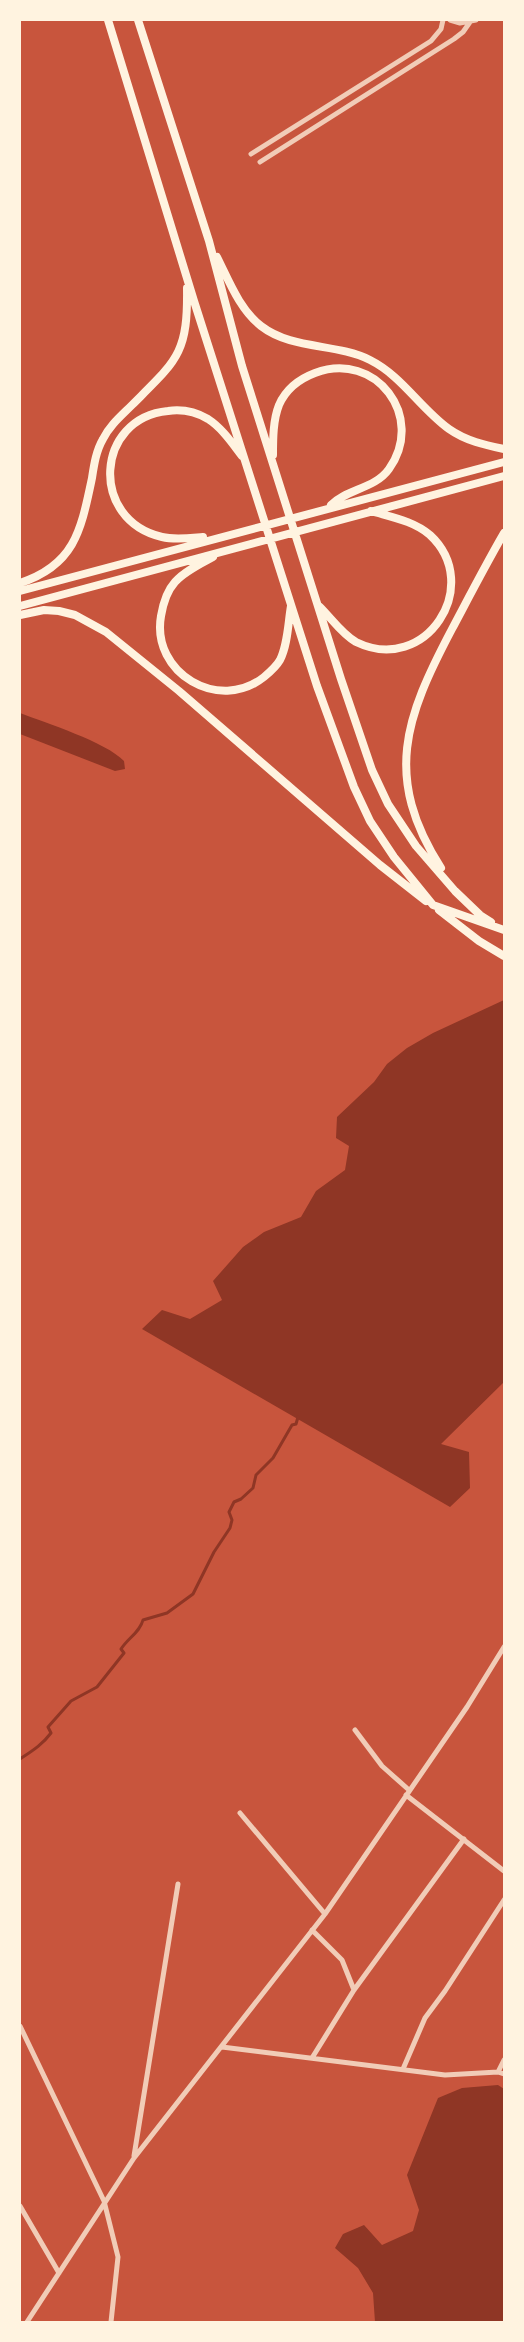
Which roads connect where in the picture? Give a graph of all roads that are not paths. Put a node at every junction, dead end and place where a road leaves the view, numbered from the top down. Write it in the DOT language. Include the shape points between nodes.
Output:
graph roads {
  1 [pos="108,20"];
  2 [pos="138,20"];
  3 [pos="443,20"];
  4 [pos="450,20"];
  5 [pos="473,21"];
  6 [pos="251,154"];
  7 [pos="260,162"];
  8 [pos="210,242"];
  9 [pos="187,278"];
  10 [pos="504,449"];
  11 [pos="272,461"];
  12 [pos="247,462"];
  13 [pos="504,462"];
  14 [pos="504,476"];
  15 [pos="326,509"];
  16 [pos="371,511"];
  17 [pos="504,533"];
  18 [pos="228,534"];
  19 [pos="222,551"];
  20 [pos="20,583"];
  21 [pos="20,591"];
  22 [pos="292,603"];
  23 [pos="318,604"];
  24 [pos="20,606"];
  25 [pos="20,615"];
  26 [pos="455,891"];
  27 [pos="433,905"];
  28 [pos="504,930"];
  29 [pos="504,956"];
  30 [pos="504,1647"];
  31 [pos="355,1730"];
  32 [pos="407,1793"];
  33 [pos="240,1813"];
  34 [pos="464,1839"];
  35 [pos="504,1871"];
  36 [pos="178,1884"];
  37 [pos="504,1900"];
  38 [pos="325,1914"];
  39 [pos="312,1930"];
  40 [pos="354,1990"];
  41 [pos="20,2026"];
  42 [pos="222,2047"];
  43 [pos="312,2058"];
  44 [pos="504,2060"];
  45 [pos="403,2069"];
  46 [pos="501,2073"];
  47 [pos="134,2157"];
  48 [pos="104,2201"];
  49 [pos="20,2206"];
  50 [pos="58,2273"];
  51 [pos="27,2322"];
  52 [pos="111,2322"];
  1 -- 9 [label="highway"];
  2 -- 8 [label="highway"];
  3 -- 6 [label="street" via="431,41"];
  4 -- 5 [label="street"];
  5 -- 7 [label="street" via="454,39"];
  8 -- 10 [label="highway" via="244,307 261,326 288,340 367,358 396,378 449,429 478,444"];
  8 -- 11 [label="highway"];
  9 -- 12 [label="highway"];
  9 -- 20 [label="highway" via="187,329 177,356 106,432 96,458 83,520 70,550 55,566"];
  11 -- 15 [label="highway" via="279,405 302,378 345,368 355,369 384,386 400,415 401,445 395,459 375,481"];
  11 -- 23 [label="highway"];
  12 -- 18 [label="highway" via="216,425 194,412 177,410 145,416 130,427 115,449 110,472 113,495 122,514 136,526 163,537"];
  12 -- 22 [label="highway"];
  13 -- 15 [label="highway"];
  14 -- 16 [label="highway"];
  15 -- 18 [label="highway"];
  16 -- 19 [label="highway"];
  16 -- 23 [label="highway" via="417,526 439,547 450,582 447,608 440,622 414,644 383,649 354,641"];
  17 -- 26 [label="highway" via="430,669 408,733 406,768 410,802 425,843"];
  18 -- 21 [label="highway"];
  19 -- 22 [label="highway" via="188,572 166,594 159,626 161,639 170,663 185,679 212,690 243,688 257,682 280,660"];
  19 -- 24 [label="highway"];
  22 -- 27 [label="highway" via="354,787 394,857"];
  23 -- 26 [label="highway" via="372,770 388,804 416,846"];
  25 -- 27 [label="highway" via="59,611 106,632 386,871"];
  26 -- 28 [label="highway" via="480,915"];
  27 -- 28 [label="highway"];
  27 -- 29 [label="highway"];
  30 -- 32 [label="street"];
  31 -- 32 [label="street"];
  32 -- 34 [label="street"];
  32 -- 38 [label="street"];
  33 -- 38 [label="street"];
  34 -- 35 [label="street"];
  34 -- 40 [label="street"];
  36 -- 47 [label="street"];
  37 -- 45 [label="street" via="424,2018"];
  38 -- 39 [label="street"];
  39 -- 40 [label="street" via="342,1960"];
  39 -- 42 [label="street"];
  40 -- 43 [label="street"];
  41 -- 48 [label="street"];
  42 -- 43 [label="street"];
  42 -- 47 [label="street"];
  43 -- 45 [label="street"];
  44 -- 46 [label="street"];
  45 -- 46 [label="street" via="445,2074"];
  47 -- 48 [label="street"];
  48 -- 50 [label="street"];
  48 -- 52 [label="street" via="118,2259"];
  49 -- 50 [label="street"];
  50 -- 51 [label="street"];
}
